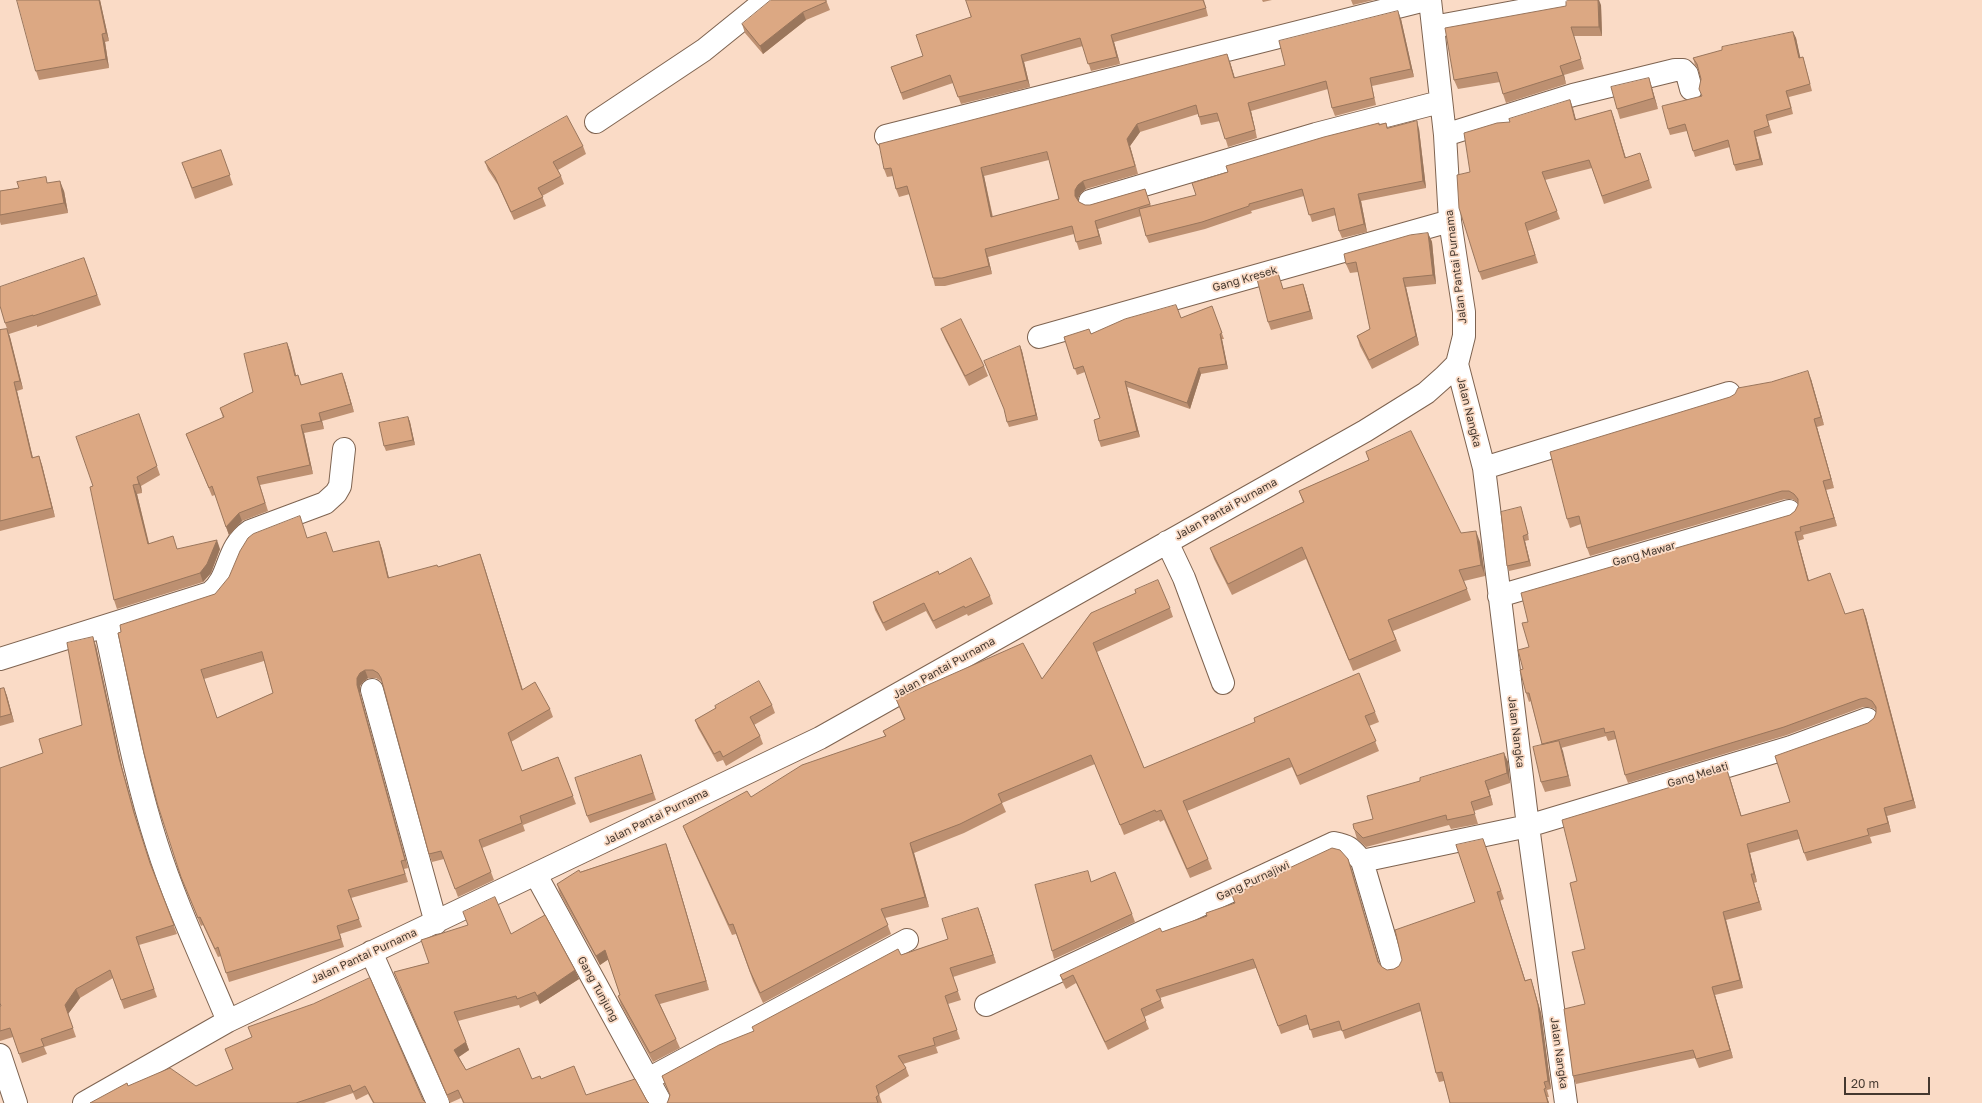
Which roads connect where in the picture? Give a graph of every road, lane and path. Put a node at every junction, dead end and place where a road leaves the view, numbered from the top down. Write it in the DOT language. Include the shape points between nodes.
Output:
graph roads {
  1 [pos="766,0"];
  2 [pos="1425,0"];
  3 [pos="1430,0"];
  4 [pos="1564,0"];
  5 [pos="1433,27"];
  6 [pos="1691,89"];
  7 [pos="1440,102"];
  8 [pos="596,122"];
  9 [pos="886,136"];
  10 [pos="1445,136"];
  11 [pos="1090,201"];
  12 [pos="1450,221"];
  13 [pos="1039,337"];
  14 [pos="1457,364"];
  15 [pos="1729,393"];
  16 [pos="344,449"];
  17 [pos="1484,468"];
  18 [pos="1790,511"];
  19 [pos="1167,542"];
  20 [pos="1499,596"];
  21 [pos="105,627"];
  22 [pos="0,659"];
  23 [pos="1223,684"];
  24 [pos="372,690"];
  25 [pos="1867,719"];
  26 [pos="1528,826"];
  27 [pos="1362,861"];
  28 [pos="536,875"];
  29 [pos="436,923"];
  30 [pos="907,940"];
  31 [pos="371,952"];
  32 [pos="1393,966"];
  33 [pos="986,1005"];
  34 [pos="228,1022"];
  35 [pos="0,1055"];
  36 [pos="648,1079"];
  37 [pos="16,1103"];
  38 [pos="84,1103"];
  39 [pos="438,1103"];
  40 [pos="661,1103"];
  41 [pos="1566,1103"];
  1 -- 8 [label="street" via="704,50"];
  2 -- 9 [label="street"];
  3 -- 5 [label="street, Jalan Pantai Purnama"];
  4 -- 5 [label="street"];
  5 -- 7 [label="street, Jalan Pantai Purnama"];
  6 -- 10 [label="street" via="1687,74 1683,70 1676,70 1573,95"];
  7 -- 10 [label="street, Jalan Pantai Purnama"];
  7 -- 11 [label="street" via="1316,134"];
  10 -- 12 [label="street, Jalan Pantai Purnama"];
  12 -- 13 [label="street, Gang Kresek"];
  12 -- 14 [label="street, Jalan Pantai Purnama" via="1464,312 1464,336"];
  14 -- 17 [label="street, Jalan Nangka"];
  14 -- 19 [label="street, Jalan Pantai Purnama" via="1426,394 1365,432"];
  15 -- 17 [label="street"];
  16 -- 21 [label="street" via="340,486 336,493 325,503 244,535 237,542 223,577 210,593"];
  17 -- 20 [label="street, Jalan Nangka"];
  18 -- 20 [label="street, Gang Mawar"];
  19 -- 23 [label="street" via="1184,578"];
  19 -- 28 [label="street, Jalan Pantai Purnama" via="820,738"];
  20 -- 26 [label="street, Jalan Nangka"];
  21 -- 22 [label="street"];
  21 -- 34 [label="street" via="140,787 157,845"];
  24 -- 29 [label="street"];
  25 -- 26 [label="street, Gang Melati" via="1791,747"];
  26 -- 27 [label="street"];
  26 -- 41 [label="street, Jalan Nangka"];
  27 -- 32 [label="street"];
  27 -- 33 [label="street, Gang Purnajiwi" via="1344,844 1330,845"];
  28 -- 29 [label="street, Jalan Pantai Purnama"];
  28 -- 36 [label="street, Gang Tunjung"];
  29 -- 31 [label="street, Jalan Pantai Purnama"];
  30 -- 36 [label="street"];
  31 -- 34 [label="street, Jalan Pantai Purnama"];
  31 -- 39 [label="street"];
  34 -- 38 [label="street, Jalan Pantai Purnama"];
  35 -- 37 [label="street"];
  36 -- 40 [label="street, Gang Tunjung"];
}
